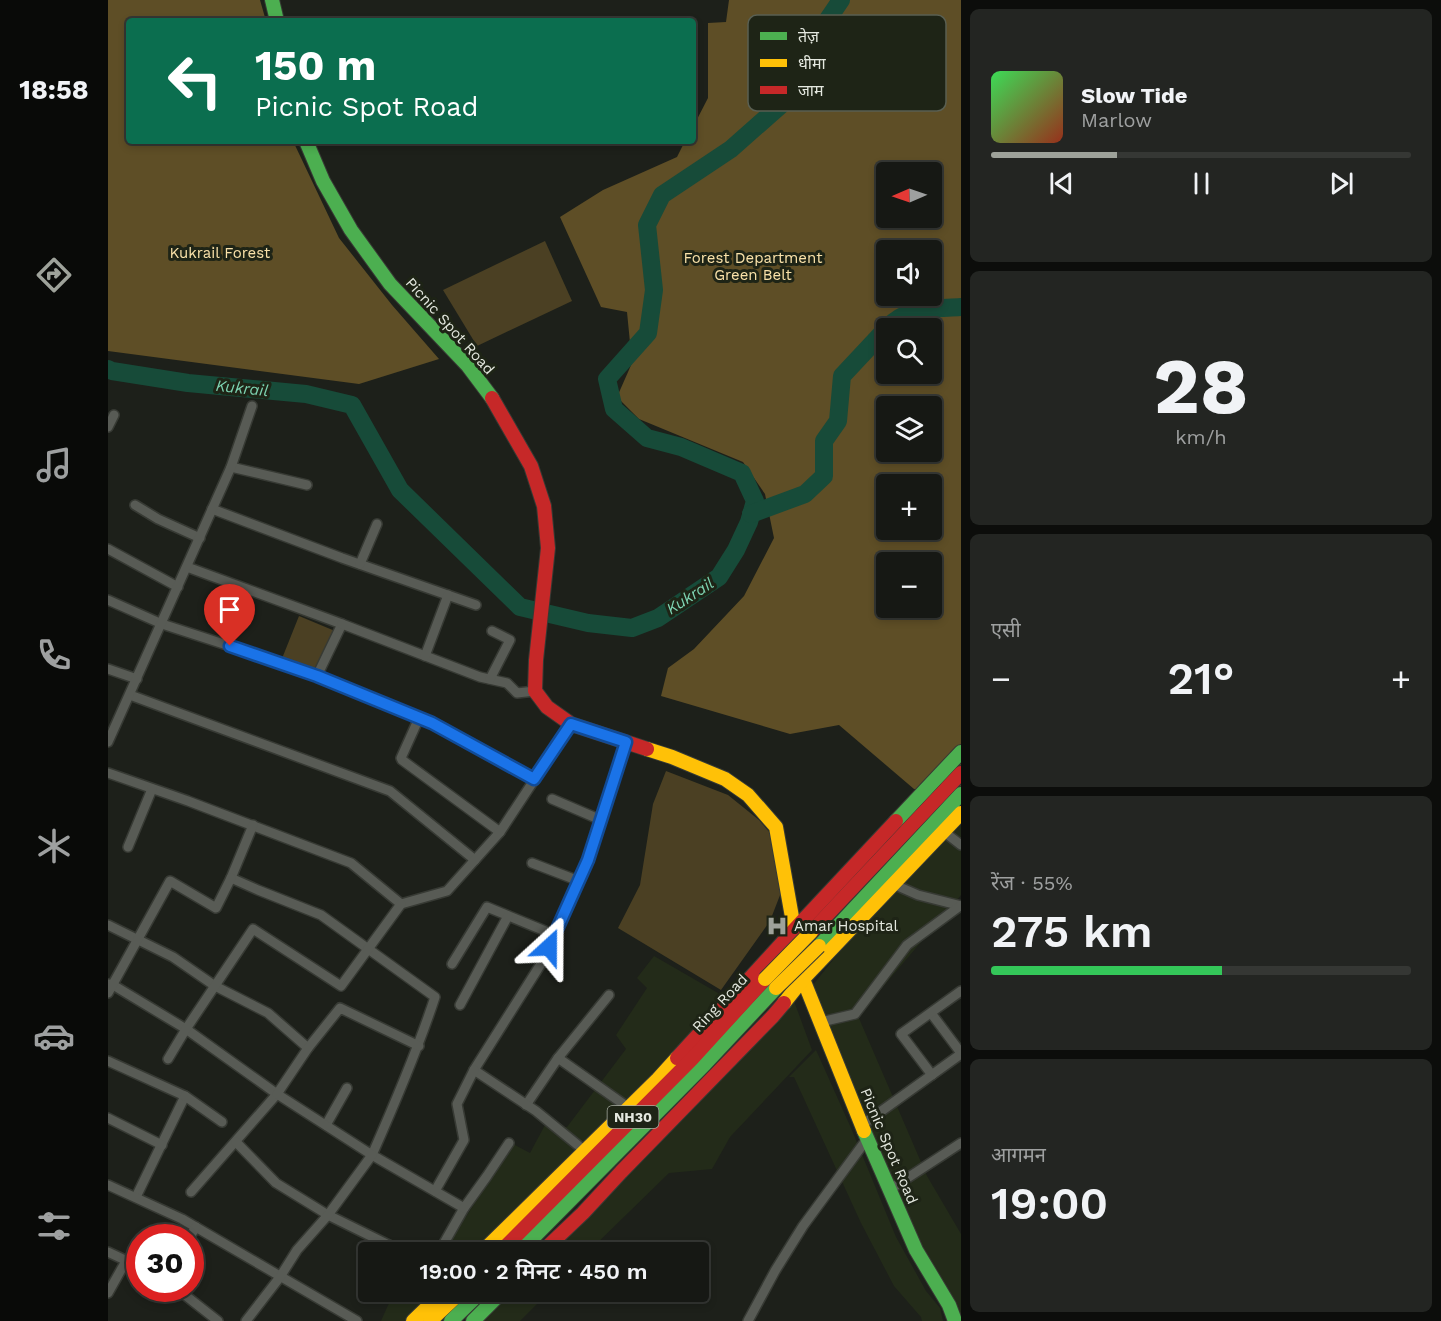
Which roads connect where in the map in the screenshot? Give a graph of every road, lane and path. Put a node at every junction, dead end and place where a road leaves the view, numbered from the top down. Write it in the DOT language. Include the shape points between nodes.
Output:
graph roads {
  1 [pos="272,0"];
  2 [pos="276,18"];
  3 [pos="307,144"];
  4 [pos="252,406"];
  5 [pos="114,415"];
  6 [pos="108,427"];
  7 [pos="231,467"];
  8 [pos="307,486"];
  9 [pos="135,505"];
  10 [pos="212,509"];
  11 [pos="377,524"];
  12 [pos="200,538"];
  13 [pos="108,549"];
  14 [pos="360,564"];
  15 [pos="187,567"];
  16 [pos="178,587"];
  17 [pos="448,595"];
  18 [pos="108,600"];
  19 [pos="476,605"];
  20 [pos="162,624"];
  21 [pos="342,624"];
  22 [pos="492,631"];
  23 [pos="424,656"];
  24 [pos="108,669"];
  25 [pos="317,676"];
  26 [pos="137,679"];
  27 [pos="490,679"];
  28 [pos="535,691"];
  29 [pos="130,695"];
  30 [pos="419,718"];
  31 [pos="571,724"];
  32 [pos="109,739"];
  33 [pos="626,742"];
  34 [pos="961,752"];
  35 [pos="961,772"];
  36 [pos="108,773"];
  37 [pos="534,779"];
  38 [pos="152,789"];
  39 [pos="961,794"];
  40 [pos="552,799"];
  41 [pos="961,813"];
  42 [pos="601,820"];
  43 [pos="253,825"];
  44 [pos="944,831"];
  45 [pos="500,832"];
  46 [pos="961,845"];
  47 [pos="128,847"];
  48 [pos="475,860"];
  49 [pos="532,863"];
  50 [pos="231,878"];
  51 [pos="579,881"];
  52 [pos="893,885"];
  53 [pos="401,904"];
  54 [pos="960,906"];
  55 [pos="508,916"];
  56 [pos="108,925"];
  57 [pos="794,930"];
  58 [pos="555,935"];
  59 [pos="137,940"];
  60 [pos="369,949"];
  61 [pos="452,964"];
  62 [pos="761,975"];
  63 [pos="803,979"];
  64 [pos="215,986"];
  65 [pos="110,987"];
  66 [pos="961,991"];
  67 [pos="609,994"];
  68 [pos="788,997"];
  69 [pos="460,1005"];
  70 [pos="931,1013"];
  71 [pos="821,1022"];
  72 [pos="186,1029"];
  73 [pos="419,1046"];
  74 [pos="308,1048"];
  75 [pos="961,1054"];
  76 [pos="558,1058"];
  77 [pos="168,1059"];
  78 [pos="108,1061"];
  79 [pos="474,1070"];
  80 [pos="932,1075"];
  81 [pos="347,1088"];
  82 [pos="276,1094"];
  83 [pos="185,1096"];
  84 [pos="526,1105"];
  85 [pos="628,1108"];
  86 [pos="108,1118"];
  87 [pos="222,1122"];
  88 [pos="326,1125"];
  89 [pos="864,1132"];
  90 [pos="236,1142"];
  91 [pos="509,1143"];
  92 [pos="162,1145"];
  93 [pos="960,1147"];
  94 [pos="585,1151"];
  95 [pos="372,1155"];
  96 [pos="108,1185"];
  97 [pos="889,1190"];
  98 [pos="435,1191"];
  99 [pos="191,1192"];
  100 [pos="136,1197"];
  101 [pos="464,1208"];
  102 [pos="328,1215"];
  103 [pos="191,1224"];
  104 [pos="204,1232"];
  105 [pos="383,1242"];
  106 [pos="445,1242"];
  107 [pos="492,1242"];
  108 [pos="510,1242"];
  109 [pos="529,1242"];
  110 [pos="553,1242"];
  111 [pos="108,1252"];
  112 [pos="126,1261"];
  113 [pos="280,1277"];
  114 [pos="108,1293"];
  115 [pos="194,1302"];
  116 [pos="433,1302"];
  117 [pos="450,1302"];
  118 [pos="471,1302"];
  119 [pos="492,1302"];
  120 [pos="218,1321"];
  121 [pos="246,1321"];
  122 [pos="357,1321"];
  123 [pos="413,1321"];
  124 [pos="430,1321"];
  125 [pos="451,1321"];
  126 [pos="473,1321"];
  127 [pos="748,1321"];
  128 [pos="955,1321"];
  1 -- 2 [label="main road"];
  3 -- 28 [label="main road, Picnic Spot Road" via="322,181 351,230 390,284 468,366 496,404 531,466 544,506 548,548"];
  4 -- 7 [label="street"];
  5 -- 6 [label="street"];
  7 -- 8 [label="street"];
  7 -- 10 [label="street"];
  9 -- 12 [label="street"];
  10 -- 12 [label="street"];
  10 -- 14 [label="street"];
  11 -- 14 [label="street"];
  12 -- 15 [label="street"];
  13 -- 16 [label="street"];
  14 -- 17 [label="street"];
  15 -- 16 [label="street"];
  15 -- 21 [label="street"];
  16 -- 20 [label="street"];
  17 -- 19 [label="street"];
  17 -- 23 [label="street"];
  18 -- 20 [label="street"];
  20 -- 25 [label="street"];
  20 -- 26 [label="street"];
  21 -- 23 [label="street"];
  21 -- 25 [label="street"];
  22 -- 27 [label="street" via="510,640"];
  23 -- 27 [label="street"];
  24 -- 26 [label="street"];
  25 -- 30 [label="street"];
  26 -- 29 [label="street"];
  27 -- 28 [label="street" via="507,683 517,693"];
  28 -- 31 [label="main road" via="547,707"];
  29 -- 32 [label="street"];
  29 -- 48 [label="street" via="390,791"];
  30 -- 37 [label="street"];
  30 -- 45 [label="street" via="402,760"];
  31 -- 33 [label="main road"];
  31 -- 37 [label="street"];
  33 -- 42 [label="street"];
  33 -- 57 [label="main road" via="725,779 748,795 776,826"];
  34 -- 57 [label="main road"];
  35 -- 62 [label="main road, Ring Road / NH30, bridge" via="831,912"];
  36 -- 38 [label="street"];
  37 -- 45 [label="street"];
  38 -- 43 [label="street"];
  38 -- 47 [label="street"];
  39 -- 109 [label="main road, Ring Road / NH30, bridge" via="819,946"];
  40 -- 42 [label="street"];
  41 -- 44 [label="main road"];
  42 -- 51 [label="street"];
  43 -- 50 [label="street"];
  43 -- 53 [label="street" via="351,863"];
  44 -- 46 [label="street"];
  44 -- 52 [label="main road"];
  45 -- 48 [label="street"];
  48 -- 53 [label="street" via="447,891"];
  49 -- 51 [label="street"];
  50 -- 59 [label="street" via="216,908 170,881"];
  50 -- 60 [label="street" via="321,915"];
  51 -- 58 [label="street"];
  52 -- 54 [label="street"];
  52 -- 63 [label="main road"];
  53 -- 60 [label="street"];
  54 -- 71 [label="street" via="907,945 855,1014"];
  55 -- 58 [label="street"];
  55 -- 61 [label="street" via="487,907"];
  55 -- 69 [label="street"];
  56 -- 59 [label="street"];
  57 -- 62 [label="main road"];
  57 -- 63 [label="main road, Picnic Spot Road"];
  58 -- 79 [label="street"];
  59 -- 64 [label="street" via="173,957"];
  59 -- 65 [label="street"];
  60 -- 64 [label="street" via="341,986 254,929"];
  60 -- 73 [label="street" via="435,997"];
  62 -- 68 [label="main road"];
  62 -- 85 [label="main road"];
  62 -- 108 [label="main road, Ring Road / NH30" via="692,1059"];
  63 -- 68 [label="main road"];
  63 -- 71 [label="main road, Picnic Spot Road"];
  64 -- 72 [label="street"];
  64 -- 74 [label="street" via="268,1013"];
  65 -- 72 [label="street"];
  66 -- 70 [label="street"];
  67 -- 76 [label="street"];
  68 -- 110 [label="main road"];
  70 -- 75 [label="street"];
  70 -- 80 [label="street" via="901,1034"];
  71 -- 89 [label="main road, Picnic Spot Road"];
  72 -- 77 [label="street"];
  72 -- 82 [label="street"];
  73 -- 74 [label="street" via="340,1008"];
  73 -- 95 [label="street"];
  74 -- 82 [label="street"];
  75 -- 80 [label="street"];
  76 -- 84 [label="street"];
  76 -- 85 [label="street"];
  78 -- 83 [label="street"];
  79 -- 84 [label="street"];
  79 -- 98 [label="street" via="457,1104 464,1140"];
  80 -- 89 [label="street"];
  81 -- 88 [label="street"];
  82 -- 88 [label="street"];
  82 -- 90 [label="street"];
  83 -- 87 [label="street"];
  83 -- 92 [label="street"];
  84 -- 94 [label="street"];
  85 -- 94 [label="main road"];
  86 -- 92 [label="street"];
  88 -- 95 [label="street"];
  89 -- 97 [label="main road, Picnic Spot Road"];
  89 -- 127 [label="street" via="775,1270"];
  90 -- 99 [label="street"];
  90 -- 102 [label="street" via="276,1184"];
  91 -- 101 [label="street"];
  92 -- 100 [label="street"];
  93 -- 97 [label="street"];
  94 -- 107 [label="main road"];
  95 -- 98 [label="street"];
  95 -- 102 [label="street"];
  96 -- 100 [label="street"];
  97 -- 128 [label="main road, Picnic Spot Road"];
  98 -- 101 [label="street"];
  100 -- 103 [label="street"];
  101 -- 106 [label="street"];
  102 -- 105 [label="street"];
  102 -- 113 [label="street" via="297,1250"];
  104 -- 113 [label="street"];
  111 -- 112 [label="street"];
  112 -- 114 [label="street"];
  113 -- 121 [label="street"];
  113 -- 122 [label="street"];
  115 -- 120 [label="street"];
  116 -- 123 [label="main road"];
  117 -- 124 [label="main road"];
  118 -- 125 [label="main road"];
  119 -- 126 [label="main road"];
}
